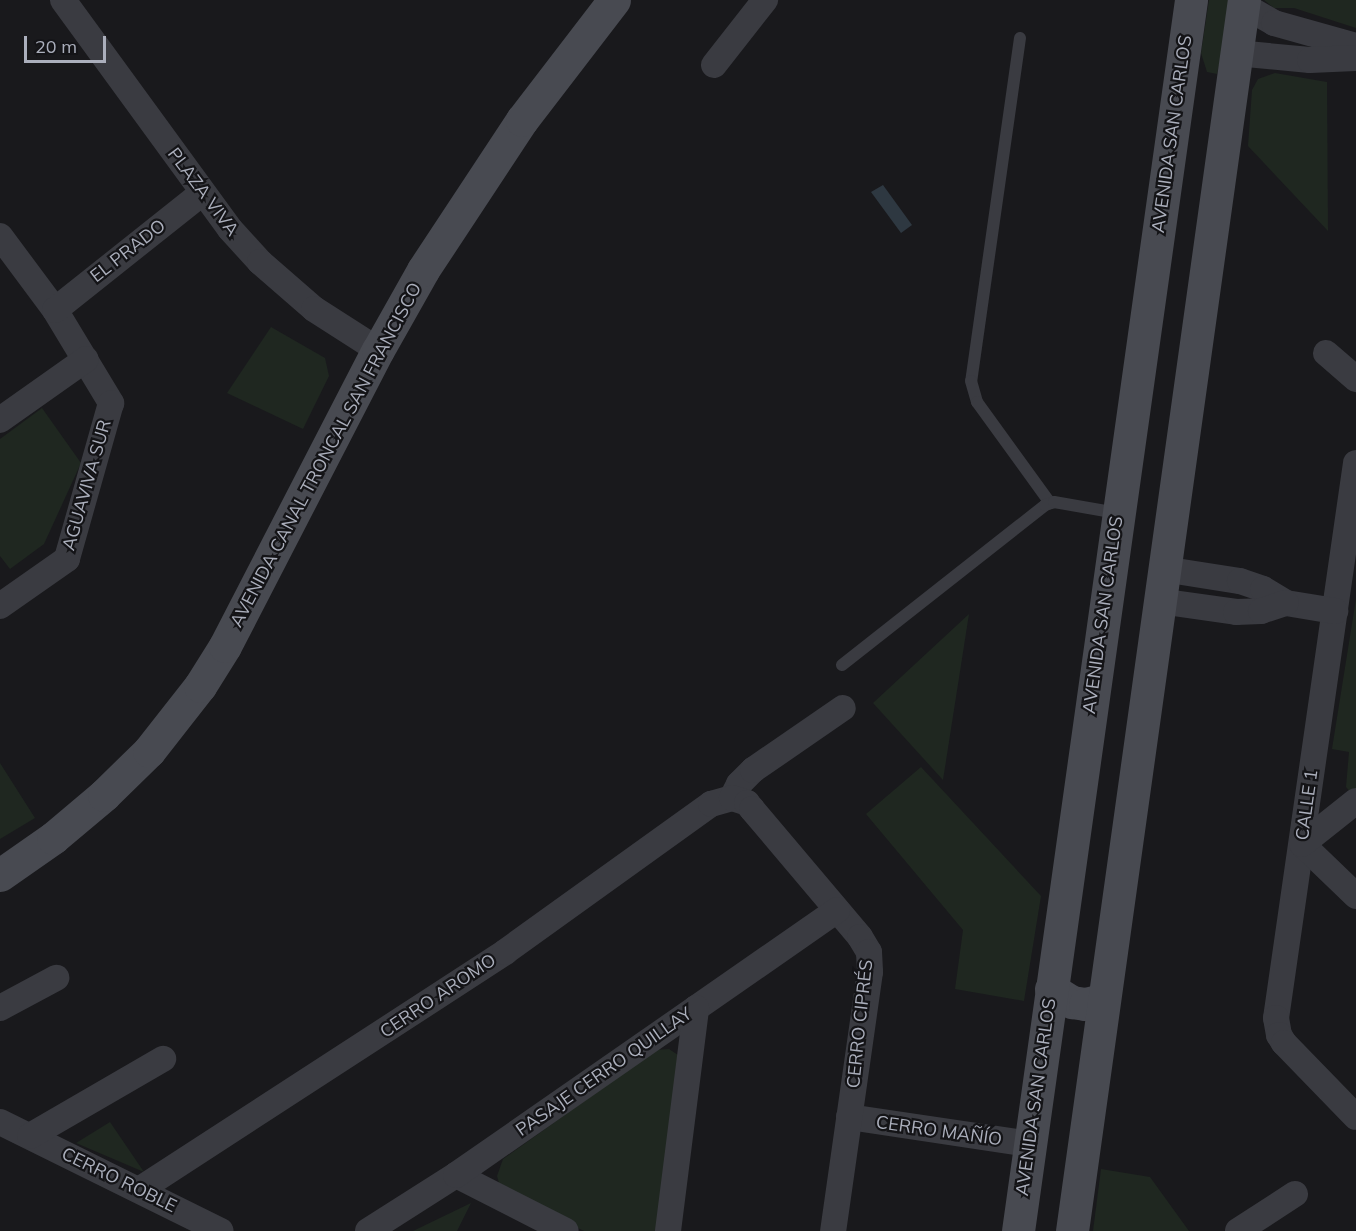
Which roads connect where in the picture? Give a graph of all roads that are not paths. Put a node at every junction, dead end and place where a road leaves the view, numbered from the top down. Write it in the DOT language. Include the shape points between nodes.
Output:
graph roads {
  1 [pos="63,0"];
  2 [pos="614,0"];
  3 [pos="765,0"];
  4 [pos="1191,0"];
  5 [pos="1243,3"];
  6 [pos="1020,38"];
  7 [pos="1356,46"];
  8 [pos="1236,53"];
  9 [pos="1356,58"];
  10 [pos="714,66"];
  11 [pos="202,193"];
  12 [pos="0,236"];
  13 [pos="55,310"];
  14 [pos="378,350"];
  15 [pos="1326,353"];
  16 [pos="86,359"];
  17 [pos="1356,379"];
  18 [pos="0,420"];
  19 [pos="1356,463"];
  20 [pos="1050,503"];
  21 [pos="1118,513"];
  22 [pos="1163,569"];
  23 [pos="1159,601"];
  24 [pos="1286,603"];
  25 [pos="0,606"];
  26 [pos="1335,611"];
  27 [pos="842,665"];
  28 [pos="843,708"];
  29 [pos="732,798"];
  30 [pos="1356,801"];
  31 [pos="1302,844"];
  32 [pos="0,875"];
  33 [pos="1356,896"];
  34 [pos="837,910"];
  35 [pos="56,978"];
  36 [pos="1051,989"];
  37 [pos="1103,1000"];
  38 [pos="0,1008"];
  39 [pos="696,1008"];
  40 [pos="163,1059"];
  41 [pos="0,1108"];
  42 [pos="849,1117"];
  43 [pos="1356,1117"];
  44 [pos="16,1129"];
  45 [pos="1029,1144"];
  46 [pos="456,1175"];
  47 [pos="139,1190"];
  48 [pos="1295,1194"];
  49 [pos="221,1231"];
  50 [pos="368,1231"];
  51 [pos="566,1231"];
  52 [pos="668,1231"];
  53 [pos="833,1231"];
  54 [pos="1018,1231"];
  55 [pos="1072,1231"];
  56 [pos="1238,1231"];
  1 -- 11 [label="street, PLAZA VIVA"];
  2 -- 14 [label="main road, AVENIDA CANAL TRONCAL SAN FRANCISCO" via="471,193"];
  3 -- 10 [label="street"];
  4 -- 21 [label="main road, AVENIDA SAN CARLOS"];
  5 -- 7 [label="street" via="1274,23"];
  5 -- 8 [label="main road"];
  6 -- 20 [label="lane" via="971,381 977,402"];
  8 -- 9 [label="street" via="1310,60"];
  8 -- 22 [label="main road"];
  11 -- 13 [label="street, EL PRADO"];
  11 -- 14 [label="street, PLAZA VIVA" via="230,229 287,287"];
  12 -- 13 [label="street, AGUAVIVA SUR"];
  13 -- 16 [label="street, AGUAVIVA SUR"];
  14 -- 32 [label="main road, AVENIDA CANAL TRONCAL SAN FRANCISCO" via="236,626 200,686 172,724 118,782 61,832"];
  15 -- 17 [label="street"];
  16 -- 18 [label="street"];
  16 -- 25 [label="street, AGUAVIVA SUR" via="111,403 67,559"];
  19 -- 26 [label="street, CALLE 1"];
  20 -- 21 [label="lane"];
  20 -- 27 [label="lane"];
  21 -- 36 [label="main road, AVENIDA SAN CARLOS"];
  22 -- 23 [label="main road"];
  22 -- 24 [label="street" via="1246,583"];
  23 -- 24 [label="street" via="1236,612 1261,611"];
  23 -- 37 [label="main road"];
  24 -- 26 [label="street"];
  26 -- 31 [label="street, CALLE 1"];
  28 -- 29 [label="street" via="753,770"];
  29 -- 34 [label="street, CERRO CIPRÉS" via="747,803"];
  29 -- 47 [label="street, CERRO AROMO" via="711,804 505,952"];
  30 -- 31 [label="street"];
  31 -- 33 [label="street"];
  31 -- 43 [label="street, CALLE 1" via="1277,1027 1284,1043"];
  34 -- 39 [label="street, PASAJE CERRO QUILLAY"];
  34 -- 42 [label="street, CERRO CIPRÉS" via="865,944 871,962"];
  35 -- 38 [label="street"];
  36 -- 37 [label="main road" via="1072,1002"];
  36 -- 45 [label="main road, AVENIDA SAN CARLOS"];
  37 -- 55 [label="main road"];
  39 -- 46 [label="street, PASAJE CERRO QUILLAY"];
  39 -- 52 [label="street"];
  40 -- 44 [label="street"];
  41 -- 44 [label="street, CERRO ROBLE"];
  42 -- 45 [label="street, CERRO MAÑÍO"];
  42 -- 53 [label="street, CERRO CIPRÉS"];
  44 -- 47 [label="street, CERRO ROBLE"];
  45 -- 54 [label="main road, AVENIDA SAN CARLOS"];
  46 -- 50 [label="street, PASAJE CERRO QUILLAY"];
  46 -- 51 [label="street"];
  47 -- 49 [label="street, CERRO ROBLE"];
  48 -- 56 [label="street"];
}
